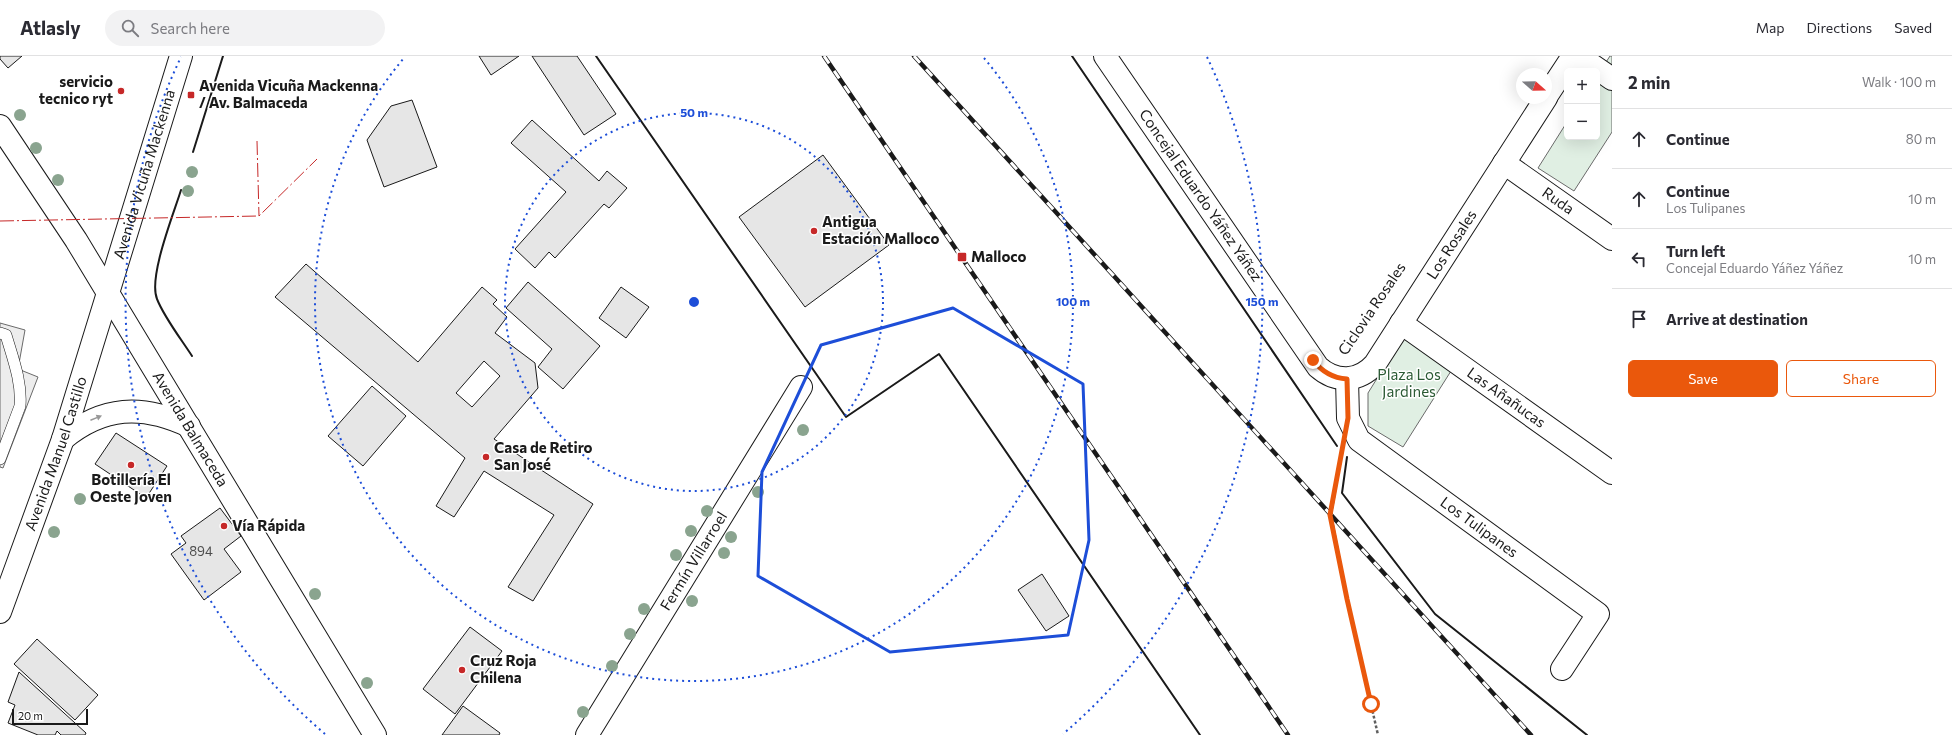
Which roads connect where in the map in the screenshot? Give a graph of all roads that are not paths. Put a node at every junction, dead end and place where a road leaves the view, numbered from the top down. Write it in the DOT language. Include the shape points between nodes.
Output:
graph roads {
  1 [pos="180,56"];
  2 [pos="1105,56"];
  3 [pos="1573,56"];
  4 [pos="1579,56"];
  5 [pos="1612,79"];
  6 [pos="1552,89"];
  7 [pos="1542,104"];
  8 [pos="0,126"];
  9 [pos="1504,163"];
  10 [pos="1612,239"];
  11 [pos="109,293"];
  12 [pos="1401,323"];
  13 [pos="0,333"];
  14 [pos="1347,379"];
  15 [pos="801,387"];
  16 [pos="189,426"];
  17 [pos="63,439"];
  18 [pos="0,459"];
  19 [pos="1612,473"];
  20 [pos="0,612"];
  21 [pos="1562,669"];
  22 [pos="375,735"];
  23 [pos="587,735"];
  1 -- 11 [label="street, Avenida Vicuña Mackenna"];
  2 -- 14 [label="street, Concejal Eduardo Yáñez Yáñez" via="1318,367 1332,376"];
  3 -- 6 [label="street, Los Rosales"];
  4 -- 5 [label="street"];
  7 -- 9 [label="street, Los Rosales"];
  8 -- 11 [label="street, Avenida Balmaceda"];
  9 -- 10 [label="street, Ruda"];
  9 -- 12 [label="street, Los Rosales"];
  11 -- 16 [label="street, Avenida Balmaceda"];
  11 -- 17 [label="street, Avenida Manuel Castillo"];
  12 -- 14 [label="street, Los Rosales" via="1370,370"];
  12 -- 19 [label="street, Las Añañucas"];
  13 -- 18 [label="lane" via="6,335 20,384 21,397"];
  14 -- 21 [label="street, Los Tulipanes" via="1348,418 1359,440 1598,614"];
  15 -- 23 [label="street, Fermín Villarroel"];
  17 -- 16 [label="street, one-way" via="88,421 118,412 155,413"];
  16 -- 22 [label="street, Avenida Balmaceda"];
  17 -- 20 [label="street, Avenida Manuel Castillo"];
}
